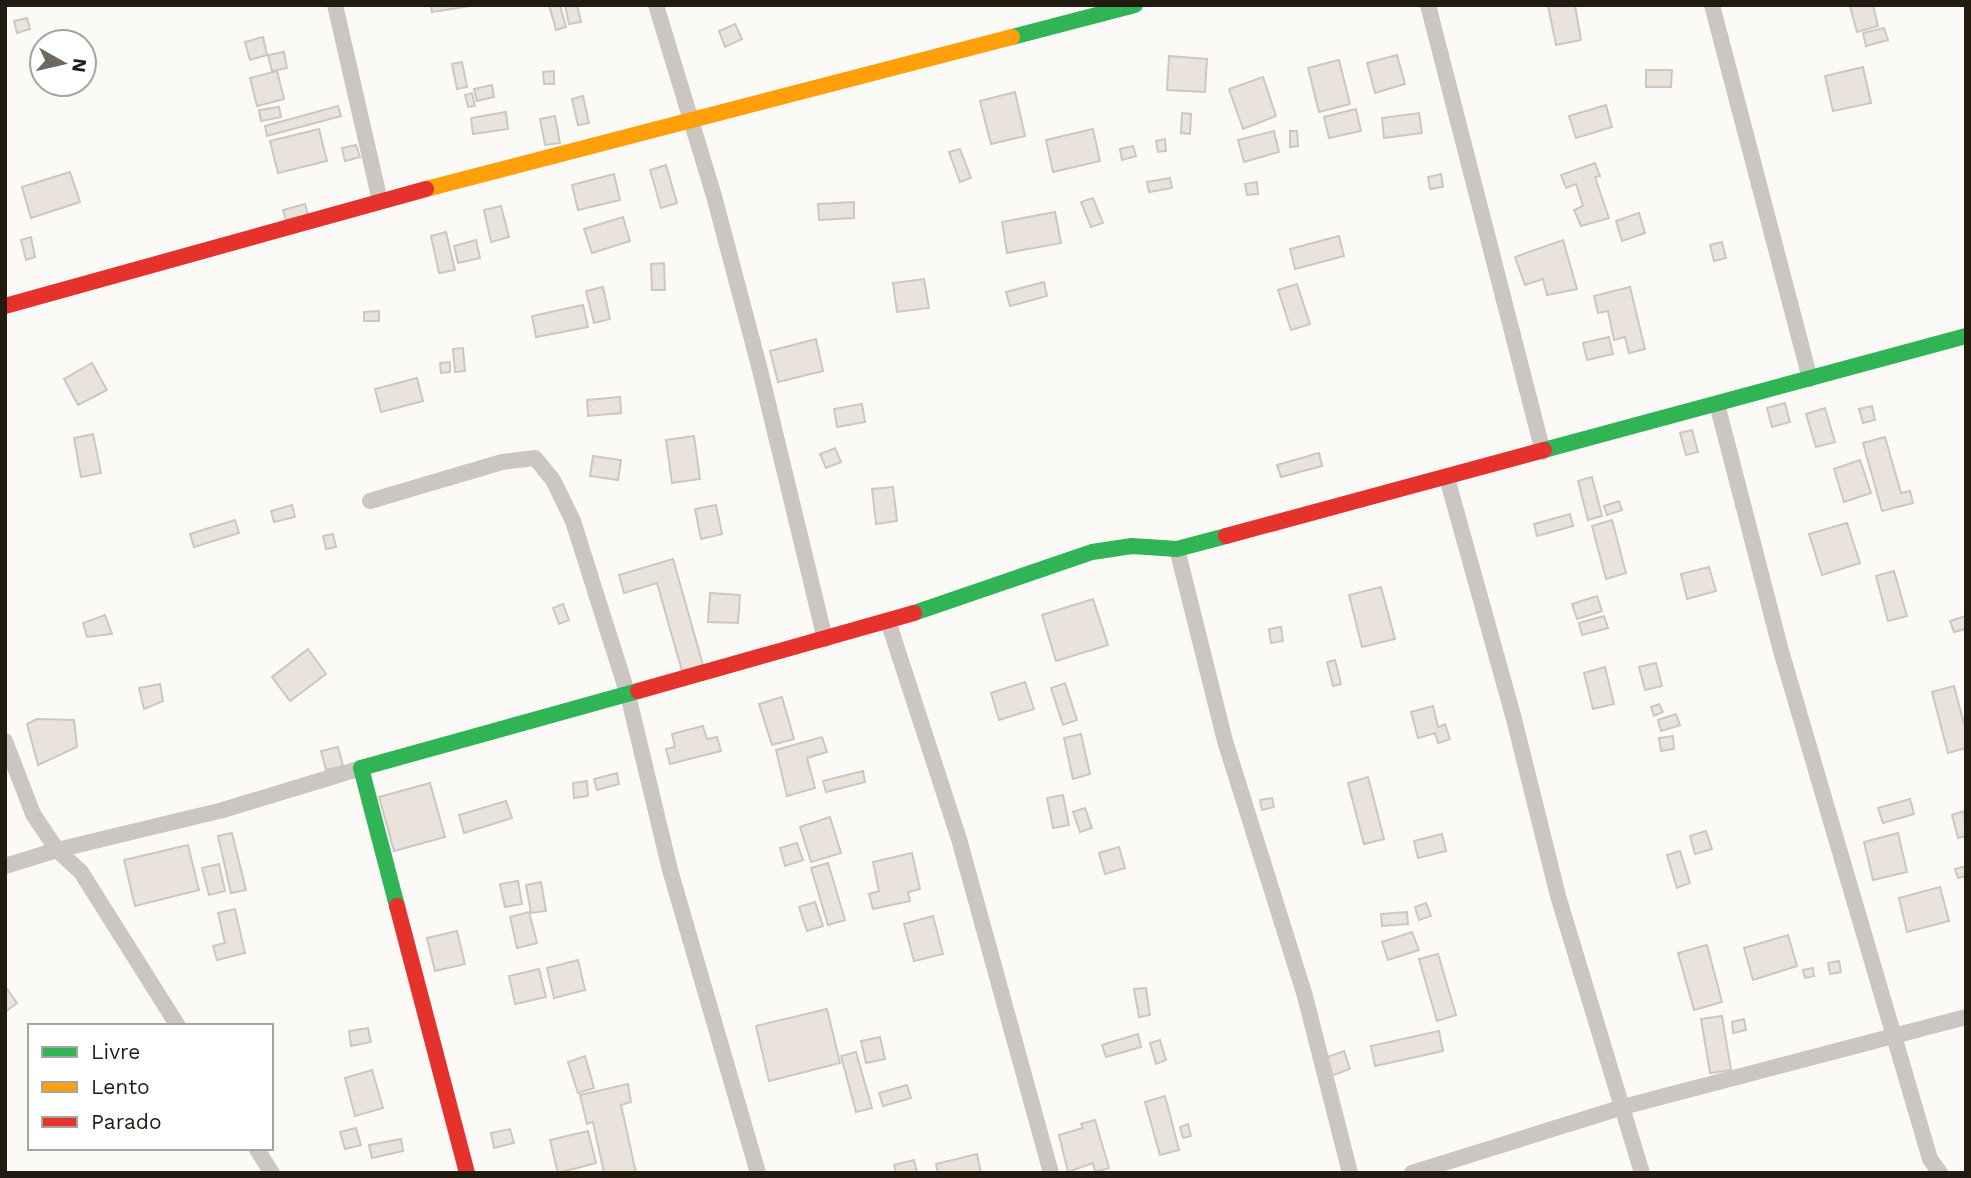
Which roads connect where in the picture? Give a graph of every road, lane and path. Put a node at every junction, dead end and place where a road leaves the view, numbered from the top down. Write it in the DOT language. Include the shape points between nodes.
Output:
graph roads {
  1 [pos="335,5"];
  2 [pos="656,5"];
  3 [pos="1135,5"];
  4 [pos="1428,5"];
  5 [pos="1712,5"];
  6 [pos="689,121"];
  7 [pos="380,201"];
  8 [pos="5,306"];
  9 [pos="1966,336"];
  10 [pos="1810,379"];
  11 [pos="1717,404"];
  12 [pos="1543,452"];
  13 [pos="1447,478"];
  14 [pos="370,501"];
  15 [pos="1177,549"];
  16 [pos="888,621"];
  17 [pos="825,639"];
  18 [pos="628,695"];
  19 [pos="5,741"];
  20 [pos="361,768"];
  21 [pos="57,850"];
  22 [pos="5,866"];
  23 [pos="1966,1017"];
  24 [pos="177,1024"];
  25 [pos="1894,1037"];
  26 [pos="1623,1107"];
  27 [pos="257,1150"];
  28 [pos="272,1173"];
  29 [pos="467,1173"];
  30 [pos="758,1173"];
  31 [pos="1051,1173"];
  32 [pos="1350,1173"];
  33 [pos="1412,1173"];
  34 [pos="1642,1173"];
  35 [pos="1941,1173"];
  1 -- 7 [label="street"];
  2 -- 6 [label="street"];
  3 -- 6 [label="street"];
  4 -- 12 [label="street"];
  5 -- 10 [label="street"];
  6 -- 7 [label="street"];
  6 -- 17 [label="street" via="759,366"];
  7 -- 8 [label="street"];
  9 -- 10 [label="street"];
  10 -- 11 [label="street"];
  11 -- 12 [label="street"];
  11 -- 25 [label="street" via="1781,651"];
  12 -- 13 [label="street"];
  13 -- 15 [label="street"];
  13 -- 26 [label="street" via="1558,896"];
  14 -- 18 [label="street" via="502,462 535,458 553,480 573,521"];
  15 -- 16 [label="street" via="1132,546 1092,552"];
  15 -- 32 [label="street" via="1225,741 1305,996"];
  16 -- 17 [label="street"];
  16 -- 31 [label="street" via="959,839"];
  17 -- 18 [label="street"];
  18 -- 20 [label="street"];
  18 -- 30 [label="street" via="670,870"];
  19 -- 21 [label="street" via="33,814"];
  20 -- 21 [label="street" via="223,810"];
  20 -- 29 [label="street"];
  21 -- 22 [label="street"];
  21 -- 24 [label="street" via="81,872"];
  23 -- 25 [label="street"];
  25 -- 26 [label="street"];
  25 -- 35 [label="street" via="1930,1159"];
  26 -- 33 [label="street"];
  26 -- 34 [label="street"];
  27 -- 28 [label="street"];
}
